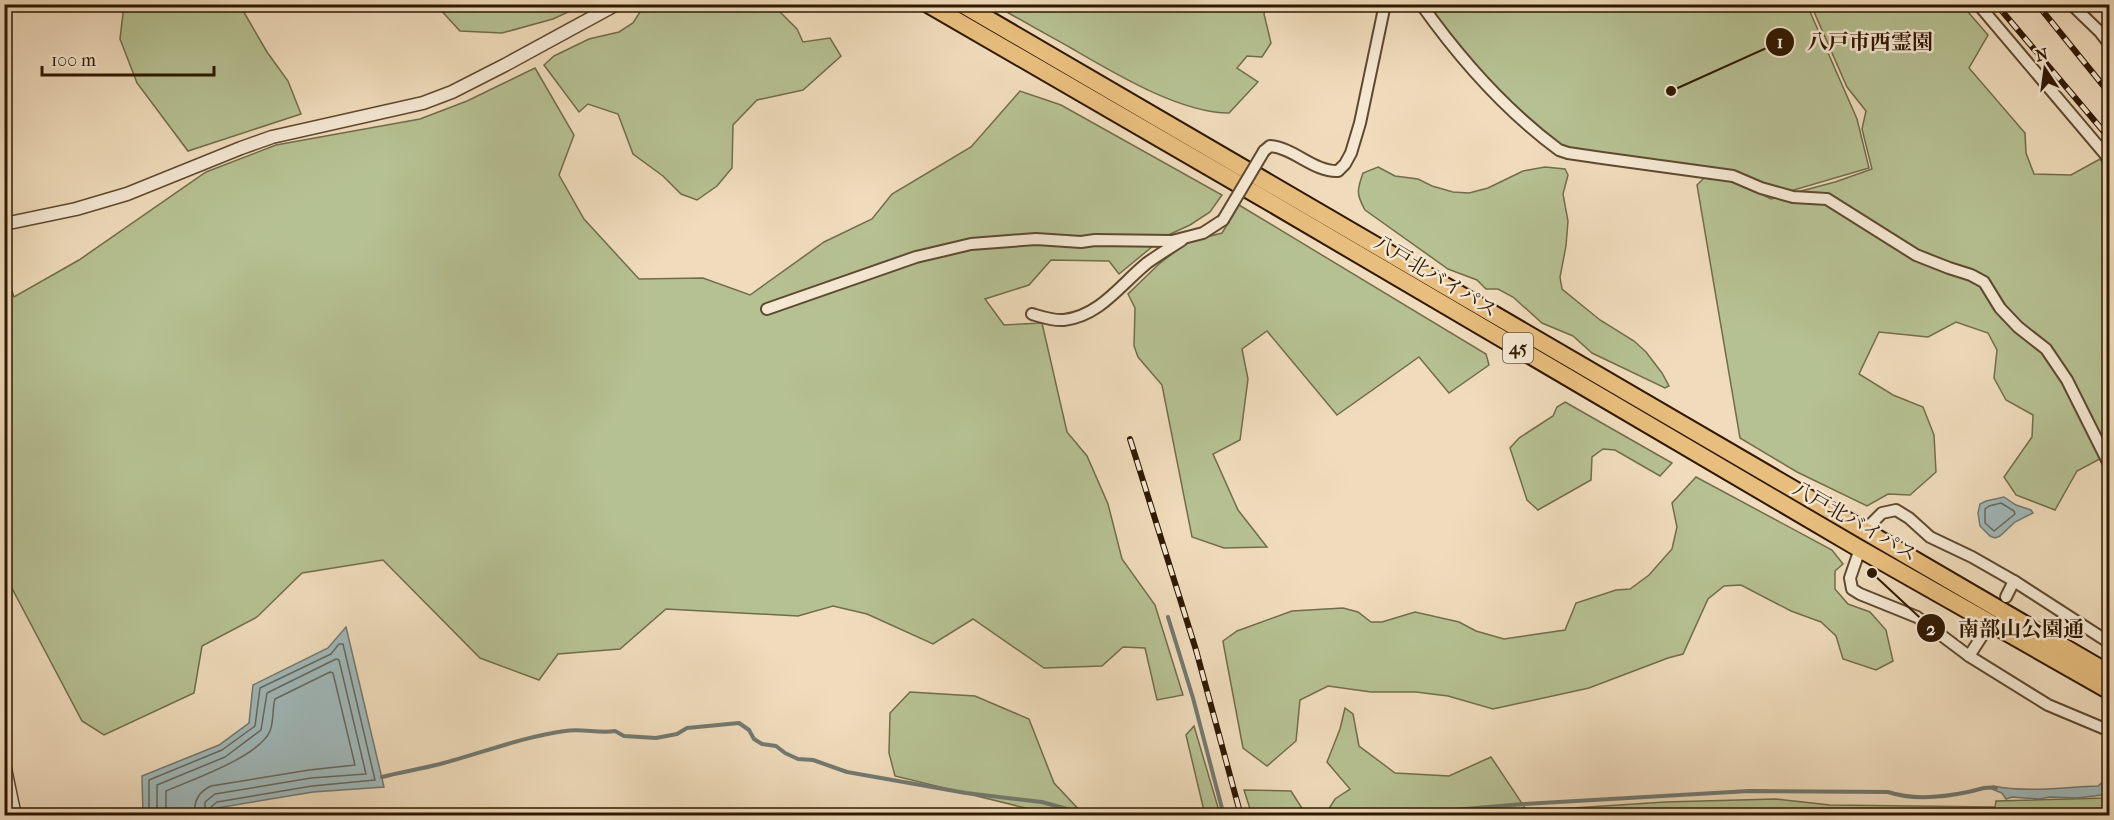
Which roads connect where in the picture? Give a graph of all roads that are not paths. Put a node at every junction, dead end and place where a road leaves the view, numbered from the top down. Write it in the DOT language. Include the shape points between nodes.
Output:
graph roads {
  1 [pos="617,4"];
  2 [pos="928,4"];
  3 [pos="962,4"];
  4 [pos="1385,4"];
  5 [pos="1421,4"];
  6 [pos="1978,4"];
  7 [pos="2070,4"];
  8 [pos="2109,45"];
  9 [pos="2109,160"];
  10 [pos="4,224"];
  11 [pos="1187,237"];
  12 [pos="768,309"];
  13 [pos="1032,314"];
  14 [pos="2109,466"];
  15 [pos="1863,532"];
  16 [pos="1860,549"];
  17 [pos="2014,581"];
  18 [pos="2006,597"];
  19 [pos="1982,636"];
  20 [pos="2109,643"];
  21 [pos="1969,656"];
  22 [pos="2109,674"];
  23 [pos="2109,691"];
  24 [pos="2109,731"];
  25 [pos="4,764"];
  26 [pos="15,816"];
  1 -- 10 [label="street" via="505,65 423,103 272,137 127,194"];
  2 -- 16 [label="highway, 八戸北バイパス / 45"];
  3 -- 15 [label="highway, 八戸北バイパス / 45"];
  4 -- 11 [label="street, bridge" via="1360,123 1345,164 1338,171 1329,172 1281,147 1270,146 1222,220 1203,234"];
  5 -- 14 [label="street" via="1472,70 1559,150 1733,176 1793,197 1827,199 1916,255 1984,282 2000,308 2046,350 2067,380"];
  6 -- 9 [label="street"];
  7 -- 8 [label="street"];
  11 -- 12 [label="street" via="1172,241 1036,239 971,244 916,257"];
  11 -- 13 [label="street" via="1146,264 1121,289 1089,311 1065,320"];
  15 -- 17 [label="street" via="1882,513 1896,510 1930,537"];
  15 -- 22 [label="highway, 八戸北バイパス / 45"];
  16 -- 21 [label="street" via="1850,578 1851,589 1917,617"];
  16 -- 23 [label="highway, 八戸北バイパス / 45"];
  17 -- 18 [label="street"];
  17 -- 20 [label="street"];
  19 -- 21 [label="street"];
  21 -- 24 [label="street" via="2048,705"];
  25 -- 26 [label="street"];
}
